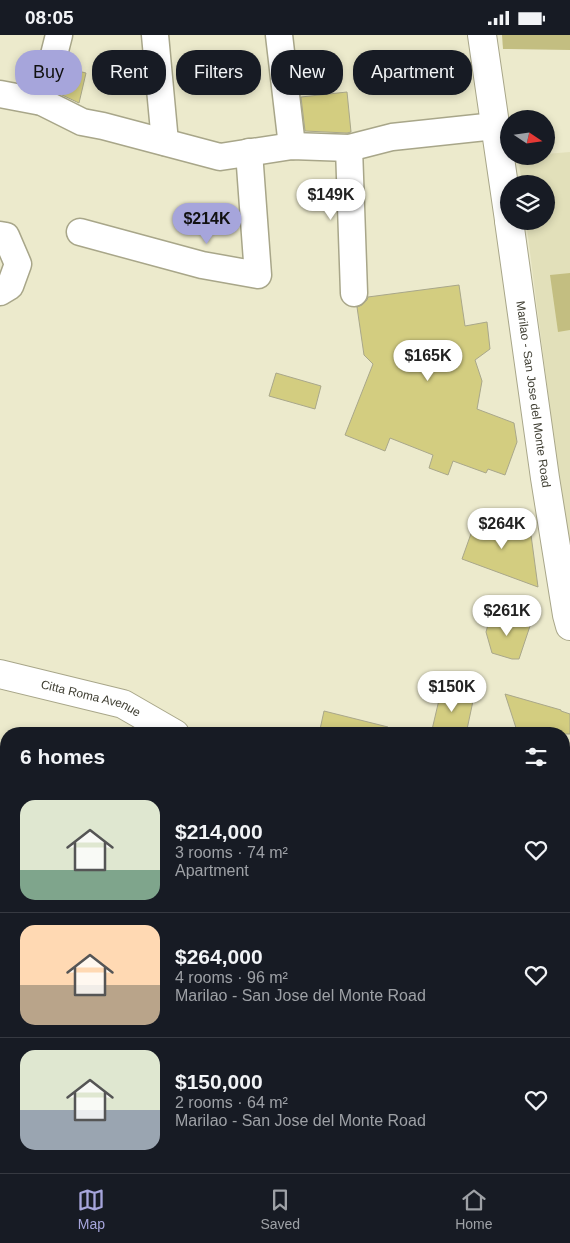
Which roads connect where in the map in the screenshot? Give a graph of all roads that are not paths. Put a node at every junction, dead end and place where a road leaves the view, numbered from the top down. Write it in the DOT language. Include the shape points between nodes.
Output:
graph roads {
  1 [pos="59,35"];
  2 [pos="155,35"];
  3 [pos="279,35"];
  4 [pos="482,35"];
  5 [pos="0,94"];
  6 [pos="42,103"];
  7 [pos="494,126"];
  8 [pos="165,142"];
  9 [pos="292,146"];
  10 [pos="349,147"];
  11 [pos="249,152"];
  12 [pos="502,175"];
  13 [pos="510,230"];
  14 [pos="80,232"];
  15 [pos="0,235"];
  16 [pos="0,292"];
  17 [pos="354,293"];
  18 [pos="570,626"];
  19 [pos="0,674"];
  20 [pos="163,727"];
  1 -- 6 [label="street"];
  2 -- 8 [label="street"];
  3 -- 9 [label="street"];
  4 -- 7 [label="main road, Marilao - San Jose del Monte Road"];
  5 -- 6 [label="street"];
  6 -- 8 [label="street" via="82,122"];
  7 -- 10 [label="street" via="392,137"];
  7 -- 12 [label="main road, Marilao - San Jose del Monte Road"];
  8 -- 11 [label="street" via="220,157"];
  9 -- 10 [label="street"];
  9 -- 11 [label="street"];
  10 -- 17 [label="street"];
  11 -- 14 [label="street" via="258,275 202,265"];
  13 -- 18 [label="main road, Marilao - San Jose del Monte Road" via="545,478"];
  15 -- 16 [label="street" via="6,236 18,264 10,287"];
  19 -- 20 [label="main road, Citta Roma Avenue" via="123,704"];
}
